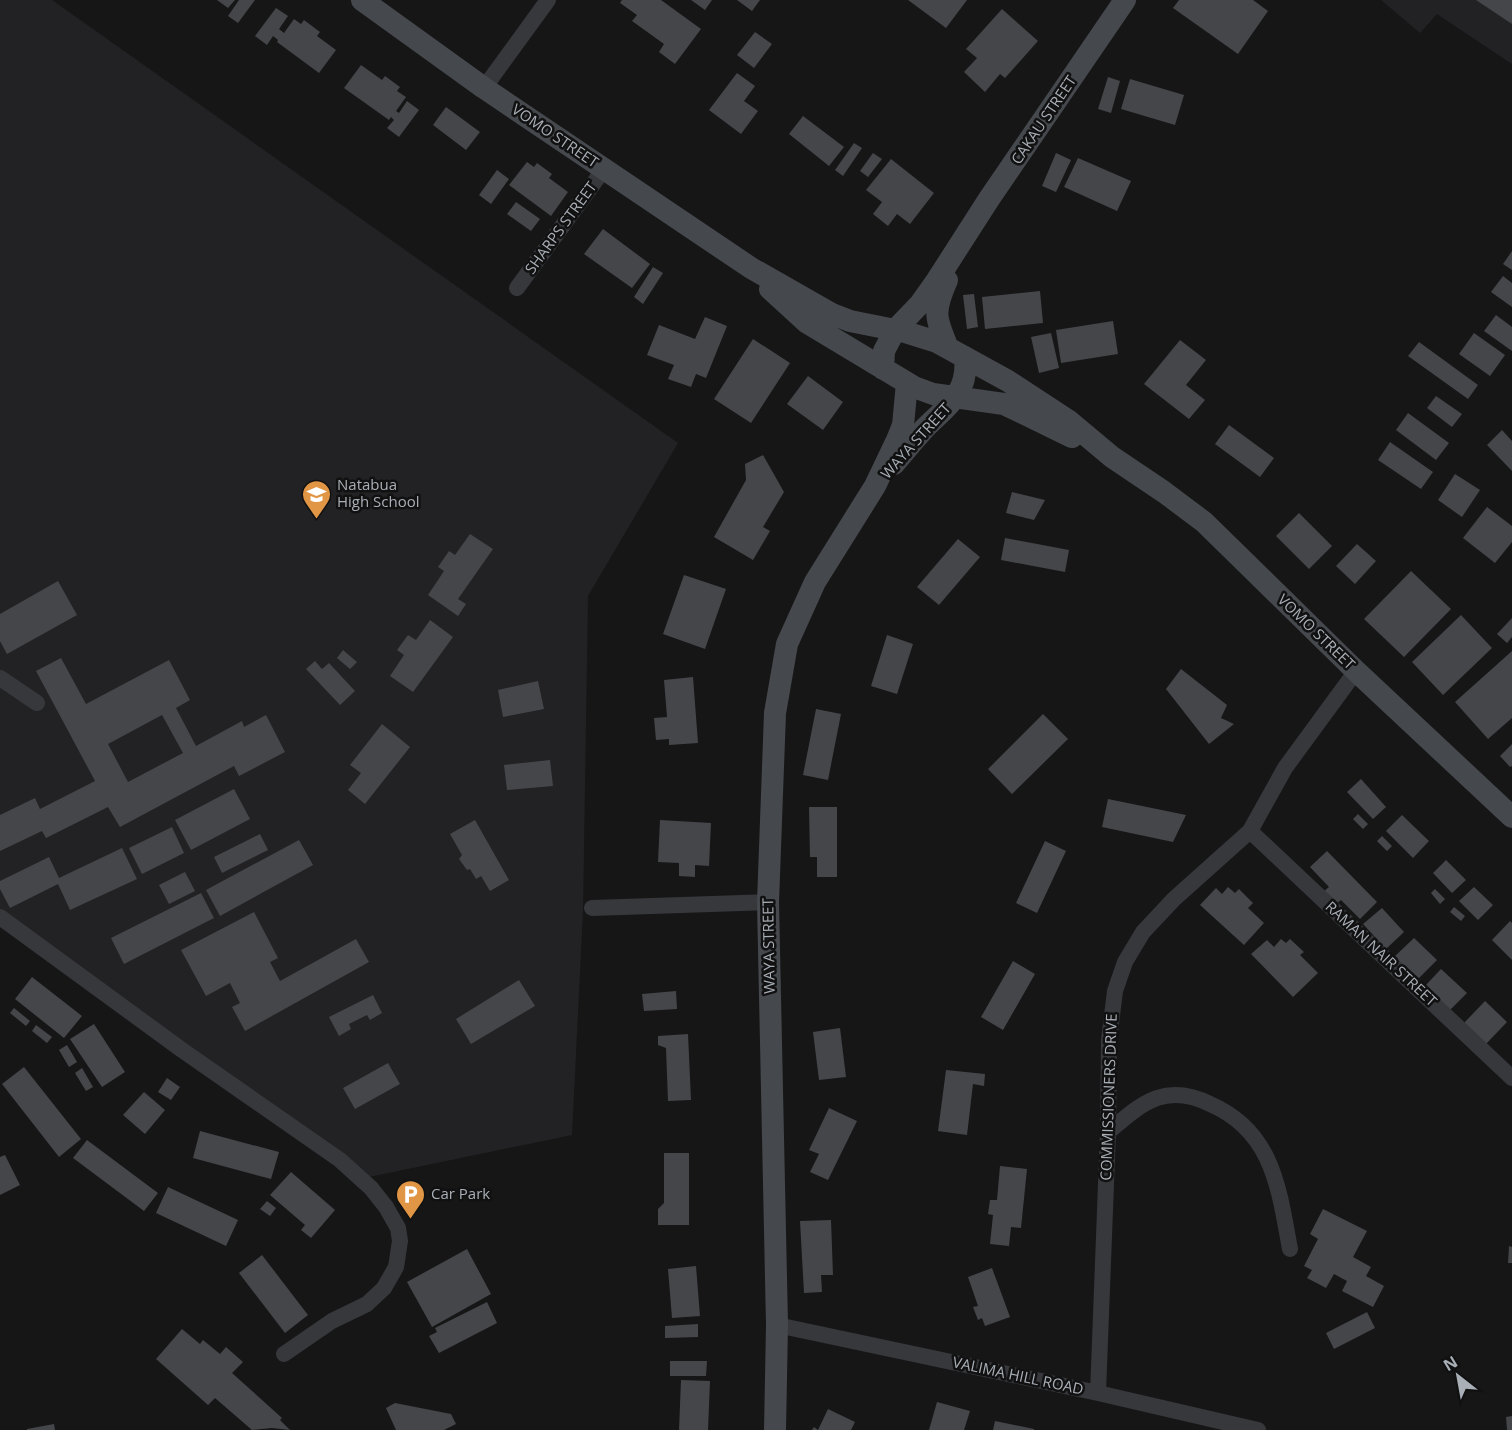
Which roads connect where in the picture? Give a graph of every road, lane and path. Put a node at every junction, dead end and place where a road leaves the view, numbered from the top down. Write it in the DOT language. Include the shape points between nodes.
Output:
graph roads {
  1 [pos="362,0"];
  2 [pos="548,0"];
  3 [pos="1120,2"];
  4 [pos="484,88"];
  5 [pos="604,169"];
  6 [pos="964,240"];
  7 [pos="751,268"];
  8 [pos="517,288"];
  9 [pos="896,330"];
  10 [pos="957,353"];
  11 [pos="883,369"];
  12 [pos="907,383"];
  13 [pos="956,397"];
  14 [pos="1112,457"];
  15 [pos="875,486"];
  16 [pos="1356,671"];
  17 [pos="0,678"];
  18 [pos="37,703"];
  19 [pos="1512,817"];
  20 [pos="1250,831"];
  21 [pos="768,902"];
  22 [pos="592,908"];
  23 [pos="0,917"];
  24 [pos="1512,1078"];
  25 [pos="1108,1132"];
  26 [pos="1290,1249"];
  27 [pos="777,1325"];
  28 [pos="284,1354"];
  29 [pos="1098,1393"];
  30 [pos="775,1430"];
  31 [pos="1258,1430"];
  1 -- 4 [label="main road, VOMO STREET"];
  2 -- 4 [label="street"];
  3 -- 6 [label="main road, CAKAU STREET"];
  4 -- 5 [label="main road, VOMO STREET"];
  5 -- 7 [label="main road, VOMO STREET"];
  5 -- 8 [label="street, SHARPS STREET"];
  6 -- 9 [label="main road, CAKAU STREET"];
  6 -- 10 [label="main road, CAKAU STREET" via="937,306 939,324"];
  7 -- 9 [label="main road, VOMO STREET" via="832,314"];
  7 -- 11 [label="main road, VOMO STREET" via="806,322"];
  9 -- 10 [label="main road, VOMO STREET" via="923,336"];
  9 -- 11 [label="main road, CAKAU STREET" via="884,351"];
  10 -- 13 [label="main road" via="965,378"];
  10 -- 14 [label="main road, VOMO STREET" via="1039,400"];
  11 -- 12 [label="main road, VOMO STREET"];
  12 -- 13 [label="main road, VOMO STREET" via="933,394"];
  12 -- 15 [label="main road, WAYA STREET" via="903,425"];
  13 -- 14 [label="main road, VOMO STREET" via="1004,404"];
  13 -- 15 [label="main road, WAYA STREET"];
  14 -- 16 [label="main road, VOMO STREET" via="1204,522"];
  15 -- 21 [label="main road, WAYA STREET" via="815,582 787,644 775,713"];
  16 -- 19 [label="main road, VOMO STREET"];
  16 -- 20 [label="street, COMMISSIONERS DRIVE" via="1285,768"];
  17 -- 18 [label="street"];
  20 -- 24 [label="street, RAMAN NAIR STREET"];
  20 -- 25 [label="street, COMMISSIONERS DRIVE" via="1174,899 1143,932 1125,962 1115,991 1109,1040"];
  21 -- 22 [label="street"];
  21 -- 27 [label="main road, WAYA STREET"];
  23 -- 28 [label="street" via="340,1160 386,1207 398,1228 400,1241 396,1267 384,1288 367,1304 332,1321"];
  25 -- 26 [label="street" via="1141,1106 1159,1097 1176,1095 1198,1098 1236,1118 1260,1143 1271,1165"];
  25 -- 29 [label="street, COMMISSIONERS DRIVE"];
  27 -- 29 [label="street, VALIMA HILL ROAD"];
  27 -- 30 [label="main road, WAYA STREET"];
  29 -- 31 [label="street, VALIMA HILL ROAD"];
}
